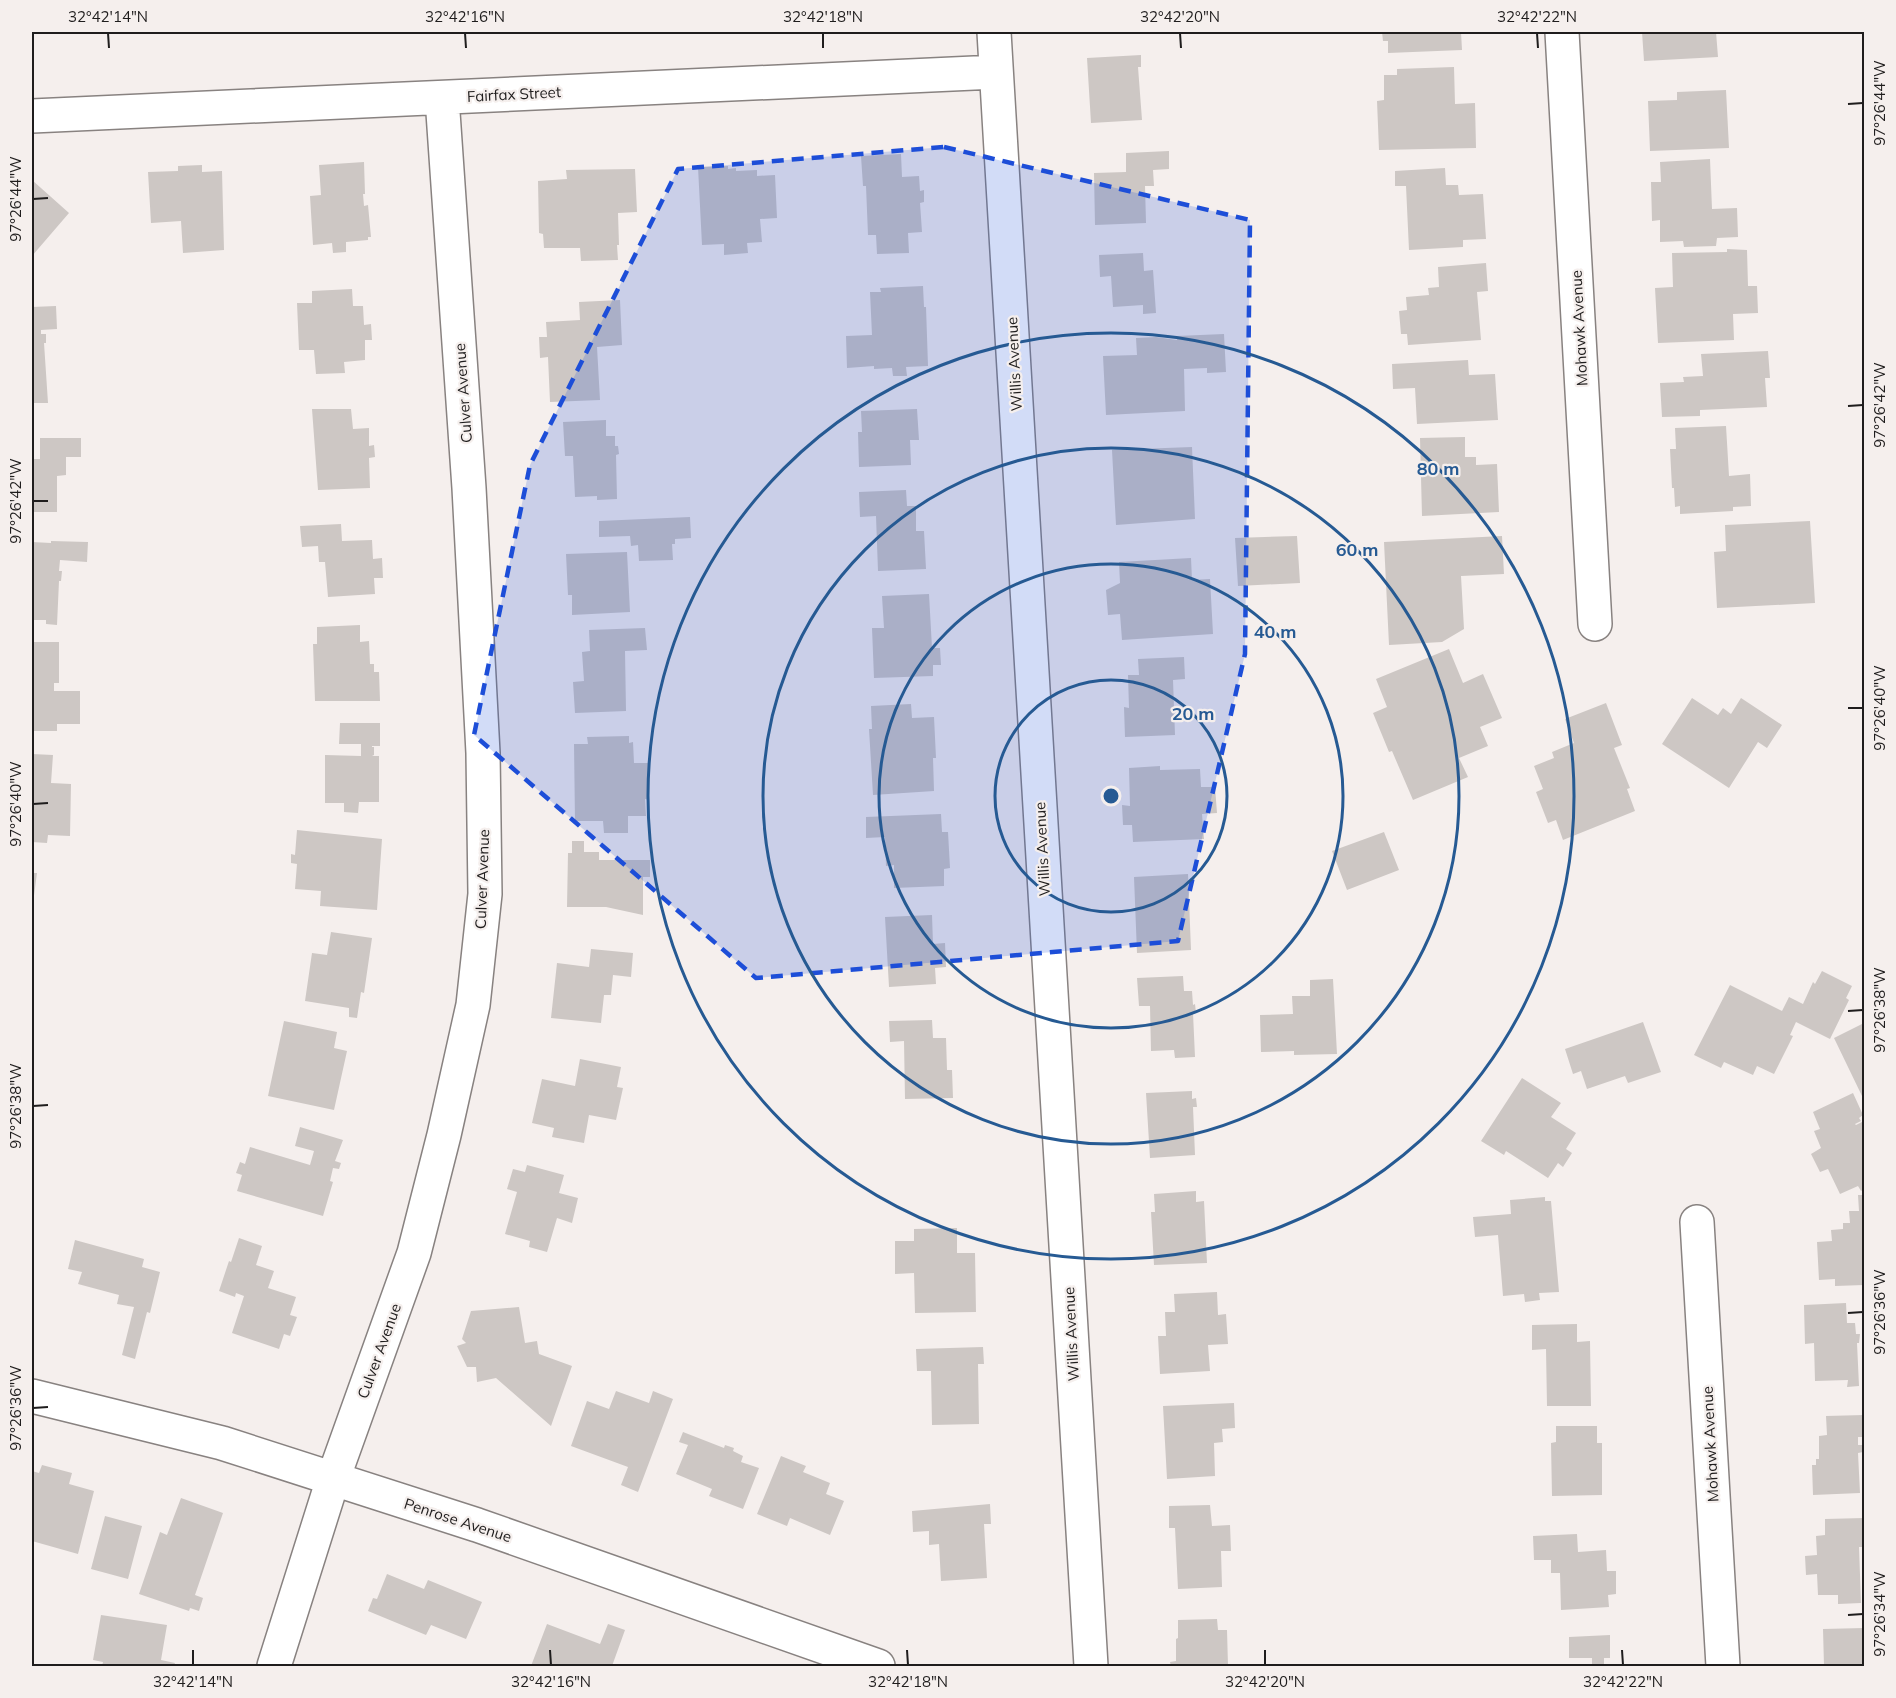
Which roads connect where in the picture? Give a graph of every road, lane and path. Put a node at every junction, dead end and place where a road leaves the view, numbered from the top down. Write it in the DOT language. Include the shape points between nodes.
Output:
graph roads {
  1 [pos="994,32"];
  2 [pos="1562,32"];
  3 [pos="996,72"];
  4 [pos="442,98"];
  5 [pos="32,116"];
  6 [pos="1595,624"];
  7 [pos="1697,1222"];
  8 [pos="32,1396"];
  9 [pos="333,1479"];
  10 [pos="274,1666"];
  11 [pos="878,1666"];
  12 [pos="1091,1666"];
  13 [pos="1723,1666"];
  1 -- 3 [label="street, Willis Avenue"];
  2 -- 6 [label="street, Mohawk Avenue"];
  3 -- 4 [label="street, Fairfax Street"];
  3 -- 12 [label="street, Willis Avenue"];
  4 -- 5 [label="street, Fairfax Street"];
  4 -- 9 [label="street, Culver Avenue" via="470,488 483,753 485,894 473,1005 414,1253"];
  7 -- 13 [label="street, Mohawk Avenue"];
  8 -- 9 [label="street, Penrose Avenue" via="222,1443"];
  9 -- 10 [label="street, Culver Avenue"];
  9 -- 11 [label="street, Penrose Avenue" via="477,1525"];
}
